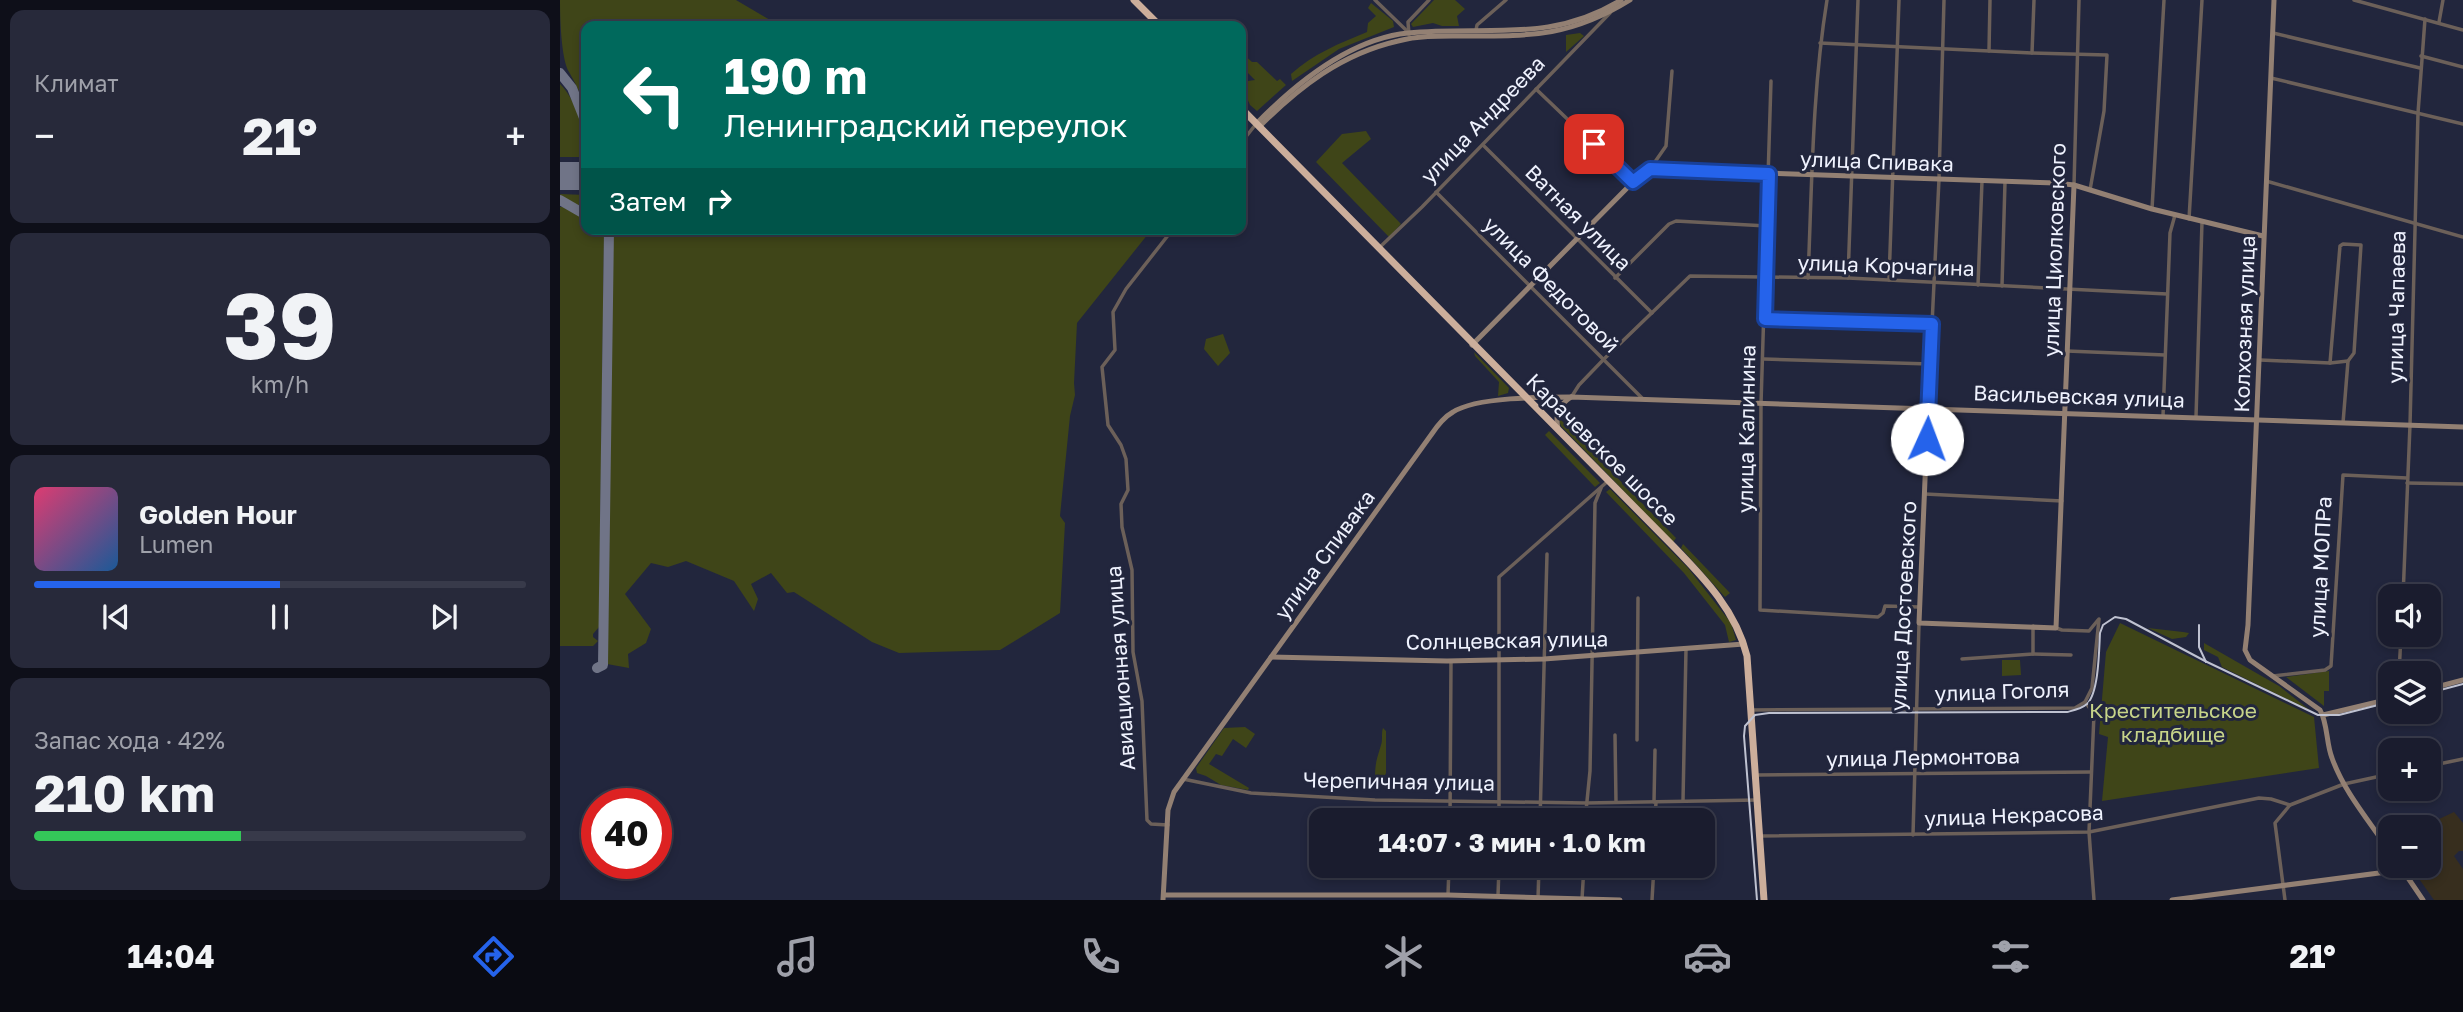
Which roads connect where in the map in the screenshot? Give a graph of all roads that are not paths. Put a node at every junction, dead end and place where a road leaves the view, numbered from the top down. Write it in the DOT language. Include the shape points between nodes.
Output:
graph roads {
  1 [pos="1134,0"];
  2 [pos="1375,0"];
  3 [pos="1429,0"];
  4 [pos="1506,0"];
  5 [pos="1621,0"];
  6 [pos="1630,0"];
  7 [pos="1826,0"];
  8 [pos="1858,0"];
  9 [pos="1899,0"];
  10 [pos="1944,0"];
  11 [pos="1990,0"];
  12 [pos="2034,0"];
  13 [pos="2079,0"];
  14 [pos="2164,0"];
  15 [pos="2202,0"];
  16 [pos="2274,0"];
  17 [pos="2354,0"];
  18 [pos="2443,0"];
  19 [pos="1611,12"];
  20 [pos="2424,19"];
  21 [pos="1155,21"];
  22 [pos="2439,23"];
  23 [pos="1580,26"];
  24 [pos="2463,30"];
  25 [pos="1476,31"];
  26 [pos="2273,33"];
  27 [pos="1409,36"];
  28 [pos="1586,36"];
  29 [pos="1820,43"];
  30 [pos="1856,45"];
  31 [pos="1898,47"];
  32 [pos="1943,49"];
  33 [pos="1989,51"];
  34 [pos="2032,53"];
  35 [pos="2076,55"];
  36 [pos="2421,56"];
  37 [pos="2463,66"];
  38 [pos="2420,68"];
  39 [pos="1672,71"];
  40 [pos="2271,78"];
  41 [pos="1771,81"];
  42 [pos="1536,89"];
  43 [pos="1246,113"];
  44 [pos="2418,113"];
  45 [pos="2463,124"];
  46 [pos="1257,125"];
  47 [pos="1246,137"];
  48 [pos="1483,145"];
  49 [pos="1650,169"];
  50 [pos="1769,174"];
  51 [pos="1812,176"];
  52 [pos="1852,177"];
  53 [pos="1893,178"];
  54 [pos="1939,179"];
  55 [pos="1982,181"];
  56 [pos="2005,181"];
  57 [pos="2266,181"];
  58 [pos="1633,182"];
  59 [pos="2074,185"];
  60 [pos="2090,190"];
  61 [pos="1436,192"];
  62 [pos="2152,209"];
  63 [pos="2175,215"];
  64 [pos="2189,219"];
  65 [pos="2202,222"];
  66 [pos="2415,222"];
  67 [pos="1767,226"];
  68 [pos="1169,235"];
  69 [pos="2263,236"];
  70 [pos="2463,237"];
  71 [pos="1576,240"];
  72 [pos="1378,249"];
  73 [pos="1615,278"];
  74 [pos="1766,278"];
  75 [pos="1808,278"];
  76 [pos="1848,278"];
  77 [pos="1889,280"];
  78 [pos="1934,282"];
  79 [pos="1978,285"];
  80 [pos="2002,286"];
  81 [pos="1531,288"];
  82 [pos="2069,290"];
  83 [pos="2167,294"];
  84 [pos="1652,313"];
  85 [pos="1765,319"];
  86 [pos="1932,324"];
  87 [pos="1472,345"];
  88 [pos="2067,351"];
  89 [pos="2165,355"];
  90 [pos="1604,359"];
  91 [pos="1764,359"];
  92 [pos="2258,360"];
  93 [pos="2348,361"];
  94 [pos="2330,363"];
  95 [pos="1931,364"];
  96 [pos="1572,397"];
  97 [pos="1525,398"];
  98 [pos="1644,399"];
  99 [pos="1761,404"];
  100 [pos="1928,408"];
  101 [pos="2066,412"];
  102 [pos="2163,416"];
  103 [pos="2196,417"];
  104 [pos="2257,420"];
  105 [pos="2343,423"];
  106 [pos="2410,425"];
  107 [pos="2463,427"];
  108 [pos="1559,432"];
  109 [pos="1608,481"];
  110 [pos="2407,481"];
  111 [pos="2463,484"];
  112 [pos="1601,488"];
  113 [pos="1925,494"];
  114 [pos="2062,501"];
  115 [pos="1547,554"];
  116 [pos="2403,584"];
  117 [pos="1638,598"];
  118 [pos="1919,607"];
  119 [pos="1919,623"];
  120 [pos="2033,626"];
  121 [pos="2056,628"];
  122 [pos="1744,644"];
  123 [pos="1686,649"];
  124 [pos="1639,652"];
  125 [pos="2033,654"];
  126 [pos="2071,655"];
  127 [pos="1591,656"];
  128 [pos="1271,657"];
  129 [pos="1544,659"];
  130 [pos="1962,659"];
  131 [pos="1500,660"];
  132 [pos="1451,661"];
  133 [pos="2273,676"];
  134 [pos="2463,680"];
  135 [pos="2441,686"];
  136 [pos="2085,702"];
  137 [pos="2378,702"];
  138 [pos="1751,710"];
  139 [pos="1915,710"];
  140 [pos="2323,715"];
  141 [pos="1615,735"];
  142 [pos="1637,740"];
  143 [pos="1655,750"];
  144 [pos="2463,759"];
  145 [pos="2441,764"];
  146 [pos="2091,772"];
  147 [pos="1913,774"];
  148 [pos="1755,775"];
  149 [pos="2378,777"];
  150 [pos="1183,779"];
  151 [pos="2344,784"];
  152 [pos="1450,800"];
  153 [pos="1499,800"];
  154 [pos="1757,800"];
  155 [pos="1540,802"];
  156 [pos="1616,802"];
  157 [pos="1655,802"];
  158 [pos="1683,802"];
  159 [pos="1586,803"];
  160 [pos="2291,805"];
  161 [pos="1450,808"];
  162 [pos="1499,808"];
  163 [pos="1540,808"];
  164 [pos="1586,808"];
  165 [pos="1655,808"];
  166 [pos="1168,825"];
  167 [pos="2089,832"];
  168 [pos="2378,834"];
  169 [pos="1913,835"];
  170 [pos="1760,836"];
  171 [pos="2378,871"];
  172 [pos="1449,878"];
  173 [pos="1499,878"];
  174 [pos="1539,878"];
  175 [pos="1583,878"];
  176 [pos="1653,878"];
  177 [pos="2408,878"];
  178 [pos="2282,885"];
  179 [pos="1448,895"];
  180 [pos="1164,897"];
  181 [pos="1498,897"];
  182 [pos="1538,899"];
  183 [pos="1582,899"];
  184 [pos="1620,900"];
  185 [pos="1652,900"];
  186 [pos="1764,900"];
  187 [pos="2094,900"];
  188 [pos="2172,900"];
  189 [pos="2285,900"];
  190 [pos="2423,900"];
  1 -- 21 [label="highway"];
  2 -- 27 [label="street"];
  3 -- 27 [label="street" via="1408,22"];
  4 -- 25 [label="street"];
  5 -- 25 [label="street" via="1556,27"];
  6 -- 19 [label="street"];
  7 -- 29 [label="street"];
  8 -- 30 [label="street"];
  9 -- 31 [label="street"];
  10 -- 32 [label="street, улица Достоевского"];
  11 -- 33 [label="street"];
  12 -- 34 [label="street"];
  13 -- 35 [label="street, улица Циолковского"];
  14 -- 62 [label="street"];
  15 -- 64 [label="street"];
  16 -- 26 [label="street, Колхозная улица"];
  17 -- 20 [label="street"];
  18 -- 22 [label="street"];
  19 -- 23 [label="street"];
  19 -- 28 [label="street, улица Андреева"];
  20 -- 22 [label="street"];
  20 -- 36 [label="street, улица Чапаева"];
  22 -- 24 [label="street"];
  23 -- 27 [label="street" via="1540,35"];
  23 -- 28 [label="street" via="1587,30"];
  25 -- 27 [label="street"];
  26 -- 38 [label="street"];
  26 -- 40 [label="street, Колхозная улица"];
  27 -- 46 [label="street" via="1364,46 1331,61 1291,90"];
  28 -- 42 [label="street, улица Андреева"];
  29 -- 30 [label="street"];
  29 -- 51 [label="street"];
  30 -- 31 [label="street"];
  30 -- 52 [label="street"];
  31 -- 32 [label="street"];
  31 -- 53 [label="street"];
  32 -- 33 [label="street"];
  32 -- 54 [label="street, улица Достоевского"];
  33 -- 34 [label="street"];
  34 -- 35 [label="street"];
  35 -- 59 [label="street, улица Циолковского"];
  35 -- 60 [label="street" via="2107,55 2104,111"];
  36 -- 37 [label="street"];
  36 -- 38 [label="street, улица Чапаева"];
  38 -- 44 [label="street, улица Чапаева"];
  39 -- 49 [label="street" via="1666,146"];
  40 -- 44 [label="street"];
  40 -- 57 [label="street, Колхозная улица"];
  41 -- 50 [label="street, улица Калинина"];
  42 -- 48 [label="street, улица Андреева"];
  42 -- 58 [label="street"];
  43 -- 46 [label="highway, Карачевское шоссе"];
  44 -- 45 [label="street"];
  44 -- 66 [label="street, улица Чапаева"];
  46 -- 47 [label="street"];
  46 -- 72 [label="highway, Карачевское шоссе"];
  48 -- 61 [label="street, улица Андреева"];
  48 -- 71 [label="street, Ватная улица"];
  49 -- 50 [label="street, улица Спивака"];
  49 -- 58 [label="street"];
  50 -- 51 [label="street, улица Спивака"];
  50 -- 67 [label="street, улица Калинина"];
  51 -- 52 [label="street, улица Спивака"];
  51 -- 75 [label="street"];
  52 -- 53 [label="street, улица Спивака"];
  52 -- 76 [label="street"];
  53 -- 54 [label="street, улица Спивака"];
  53 -- 77 [label="street"];
  54 -- 55 [label="street, улица Спивака"];
  54 -- 78 [label="street, улица Достоевского"];
  55 -- 56 [label="street, улица Спивака"];
  55 -- 79 [label="street"];
  56 -- 59 [label="street, улица Спивака"];
  56 -- 80 [label="street"];
  57 -- 66 [label="street"];
  57 -- 69 [label="street, Колхозная улица"];
  58 -- 71 [label="street"];
  59 -- 60 [label="street, улица Спивака"];
  59 -- 82 [label="street, улица Циолковского"];
  60 -- 62 [label="street, улица Спивака"];
  61 -- 72 [label="street, улица Андреева"];
  61 -- 81 [label="street, улица Федотовой"];
  62 -- 63 [label="street, улица Спивака"];
  63 -- 64 [label="street, улица Спивака"];
  63 -- 83 [label="street"];
  64 -- 65 [label="street, улица Спивака"];
  65 -- 69 [label="street, улица Спивака"];
  65 -- 103 [label="street"];
  66 -- 70 [label="street"];
  66 -- 106 [label="street, улица Чапаева"];
  67 -- 73 [label="street" via="1676,221"];
  67 -- 74 [label="street, улица Калинина"];
  68 -- 166 [label="street, Авиационная улица" via="1113,312 1115,351 1102,368 1108,425 1126,459 1128,490 1121,503 1122,527 1132,570 1132,652 1142,701 1147,820"];
  69 -- 92 [label="street, Колхозная улица"];
  71 -- 73 [label="street, Ватная улица"];
  71 -- 81 [label="street"];
  72 -- 87 [label="highway, Карачевское шоссе"];
  73 -- 84 [label="street, Ватная улица"];
  74 -- 75 [label="street, улица Корчагина"];
  74 -- 84 [label="street, улица Корчагина" via="1690,276"];
  74 -- 85 [label="street, улица Калинина"];
  75 -- 76 [label="street, улица Корчагина"];
  76 -- 77 [label="street, улица Корчагина"];
  77 -- 78 [label="street, улица Корчагина"];
  78 -- 79 [label="street, улица Корчагина"];
  78 -- 86 [label="street, улица Достоевского"];
  79 -- 80 [label="street, улица Корчагина"];
  80 -- 82 [label="street, улица Корчагина"];
  81 -- 87 [label="street"];
  81 -- 90 [label="street, улица Федотовой"];
  82 -- 83 [label="street, улица Корчагина"];
  82 -- 88 [label="street, улица Циолковского"];
  83 -- 89 [label="street"];
  84 -- 90 [label="street, улица Корчагина"];
  85 -- 86 [label="street"];
  85 -- 91 [label="street, улица Калинина"];
  86 -- 95 [label="street, улица Достоевского"];
  87 -- 97 [label="highway, Карачевское шоссе"];
  88 -- 89 [label="street"];
  88 -- 101 [label="street, улица Циолковского"];
  89 -- 102 [label="street"];
  90 -- 96 [label="street, улица Корчагина"];
  90 -- 98 [label="street, улица Федотовой"];
  91 -- 95 [label="street"];
  91 -- 99 [label="street, улица Калинина"];
  92 -- 94 [label="street"];
  92 -- 104 [label="street, Колхозная улица"];
  93 -- 94 [label="street"];
  93 -- 94 [label="street" via="2354,353 2359,244 2340,246"];
  93 -- 105 [label="street"];
  95 -- 100 [label="street, улица Достоевского"];
  96 -- 97 [label="street, Васильевская улица"];
  96 -- 98 [label="street, Васильевская улица"];
  96 -- 108 [label="street" via="1558,410"];
  97 -- 108 [label="highway, Карачевское шоссе"];
  97 -- 128 [label="street, улица Спивака" via="1465,406 1444,418"];
  98 -- 99 [label="street, Васильевская улица"];
  99 -- 100 [label="street, Васильевская улица"];
  99 -- 118 [label="street, улица Калинина" via="1760,610 1878,617 1885,606"];
  100 -- 101 [label="street, Васильевская улица"];
  100 -- 113 [label="street, улица Достоевского"];
  101 -- 102 [label="street, Васильевская улица"];
  101 -- 114 [label="street, улица Циолковского"];
  102 -- 103 [label="street, Васильевская улица"];
  103 -- 104 [label="street, Васильевская улица"];
  104 -- 105 [label="street, Васильевская улица"];
  104 -- 133 [label="street, Колхозная улица" via="2245,650 2250,660"];
  105 -- 106 [label="street, Васильевская улица"];
  106 -- 107 [label="street, Васильевская улица"];
  106 -- 110 [label="street, улица Чапаева"];
  108 -- 109 [label="highway, Карачевское шоссе"];
  109 -- 112 [label="street"];
  109 -- 122 [label="highway, Карачевское шоссе" via="1706,580"];
  110 -- 111 [label="street"];
  110 -- 116 [label="street, улица Чапаева"];
  110 -- 133 [label="street, улица МОПРа" via="2343,475 2331,666"];
  112 -- 127 [label="street" via="1595,503"];
  112 -- 131 [label="street" via="1499,577"];
  113 -- 114 [label="street"];
  113 -- 118 [label="street, улица Достоевского"];
  114 -- 121 [label="street, улица Циолковского"];
  115 -- 129 [label="street"];
  117 -- 124 [label="street"];
  118 -- 119 [label="street, улица Достоевского"];
  119 -- 120 [label="street"];
  119 -- 139 [label="street, улица Достоевского"];
  120 -- 121 [label="street"];
  120 -- 125 [label="street"];
  121 -- 136 [label="street" via="2089,631 2099,620 2092,688"];
  122 -- 123 [label="street, Солнцевская улица"];
  122 -- 138 [label="highway, Карачевское шоссе"];
  123 -- 124 [label="street, Солнцевская улица"];
  123 -- 158 [label="street"];
  124 -- 127 [label="street, Солнцевская улица"];
  124 -- 142 [label="street"];
  125 -- 126 [label="street"];
  125 -- 130 [label="street"];
  127 -- 129 [label="street, Солнцевская улица"];
  127 -- 159 [label="street"];
  128 -- 132 [label="street, Солнцевская улица"];
  128 -- 150 [label="street, улица Спивака"];
  129 -- 131 [label="street, Солнцевская улица"];
  129 -- 155 [label="street"];
  131 -- 132 [label="street, Солнцевская улица"];
  131 -- 153 [label="street"];
  132 -- 152 [label="street"];
  133 -- 140 [label="street" via="2315,704"];
  134 -- 135 [label="street"];
  136 -- 139 [label="street, улица Гоголя" via="2067,709"];
  136 -- 146 [label="street" via="2094,714"];
  137 -- 140 [label="street"];
  138 -- 139 [label="street, улица Гоголя"];
  138 -- 148 [label="highway, Карачевское шоссе"];
  139 -- 147 [label="street, улица Достоевского"];
  140 -- 151 [label="street" via="2332,759"];
  141 -- 156 [label="street"];
  143 -- 157 [label="street"];
  144 -- 145 [label="street"];
  146 -- 147 [label="street, улица Лермонтова"];
  146 -- 167 [label="street"];
  147 -- 148 [label="street, улица Лермонтова"];
  147 -- 169 [label="street, улица Достоевского"];
  148 -- 154 [label="highway, Карачевское шоссе"];
  149 -- 151 [label="street"];
  150 -- 152 [label="street, Черепичная улица" via="1251,793"];
  150 -- 166 [label="street" via="1170,801"];
  151 -- 160 [label="street"];
  151 -- 168 [label="street"];
  152 -- 153 [label="street, Черепичная улица"];
  152 -- 161 [label="street"];
  153 -- 155 [label="street, Черепичная улица"];
  153 -- 162 [label="street"];
  154 -- 158 [label="street, Черепичная улица"];
  154 -- 170 [label="highway, Карачевское шоссе"];
  155 -- 159 [label="street, Черепичная улица"];
  155 -- 163 [label="street"];
  156 -- 157 [label="street, Черепичная улица"];
  156 -- 159 [label="street, Черепичная улица"];
  157 -- 158 [label="street, Черепичная улица"];
  157 -- 165 [label="street"];
  159 -- 164 [label="street"];
  160 -- 167 [label="street, улица Некрасова" via="2259,798"];
  160 -- 178 [label="street" via="2275,823"];
  166 -- 180 [label="street"];
  167 -- 169 [label="street, улица Некрасова"];
  167 -- 187 [label="street"];
  169 -- 170 [label="street, улица Некрасова"];
  170 -- 186 [label="highway, Карачевское шоссе"];
  171 -- 178 [label="street"];
  172 -- 179 [label="street"];
  173 -- 181 [label="street"];
  174 -- 182 [label="street"];
  175 -- 183 [label="street"];
  176 -- 185 [label="street"];
  177 -- 190 [label="street"];
  178 -- 188 [label="street"];
  178 -- 189 [label="street"];
  179 -- 180 [label="street"];
  179 -- 181 [label="street"];
  181 -- 182 [label="street"];
  182 -- 183 [label="street"];
  183 -- 184 [label="street"];
}
